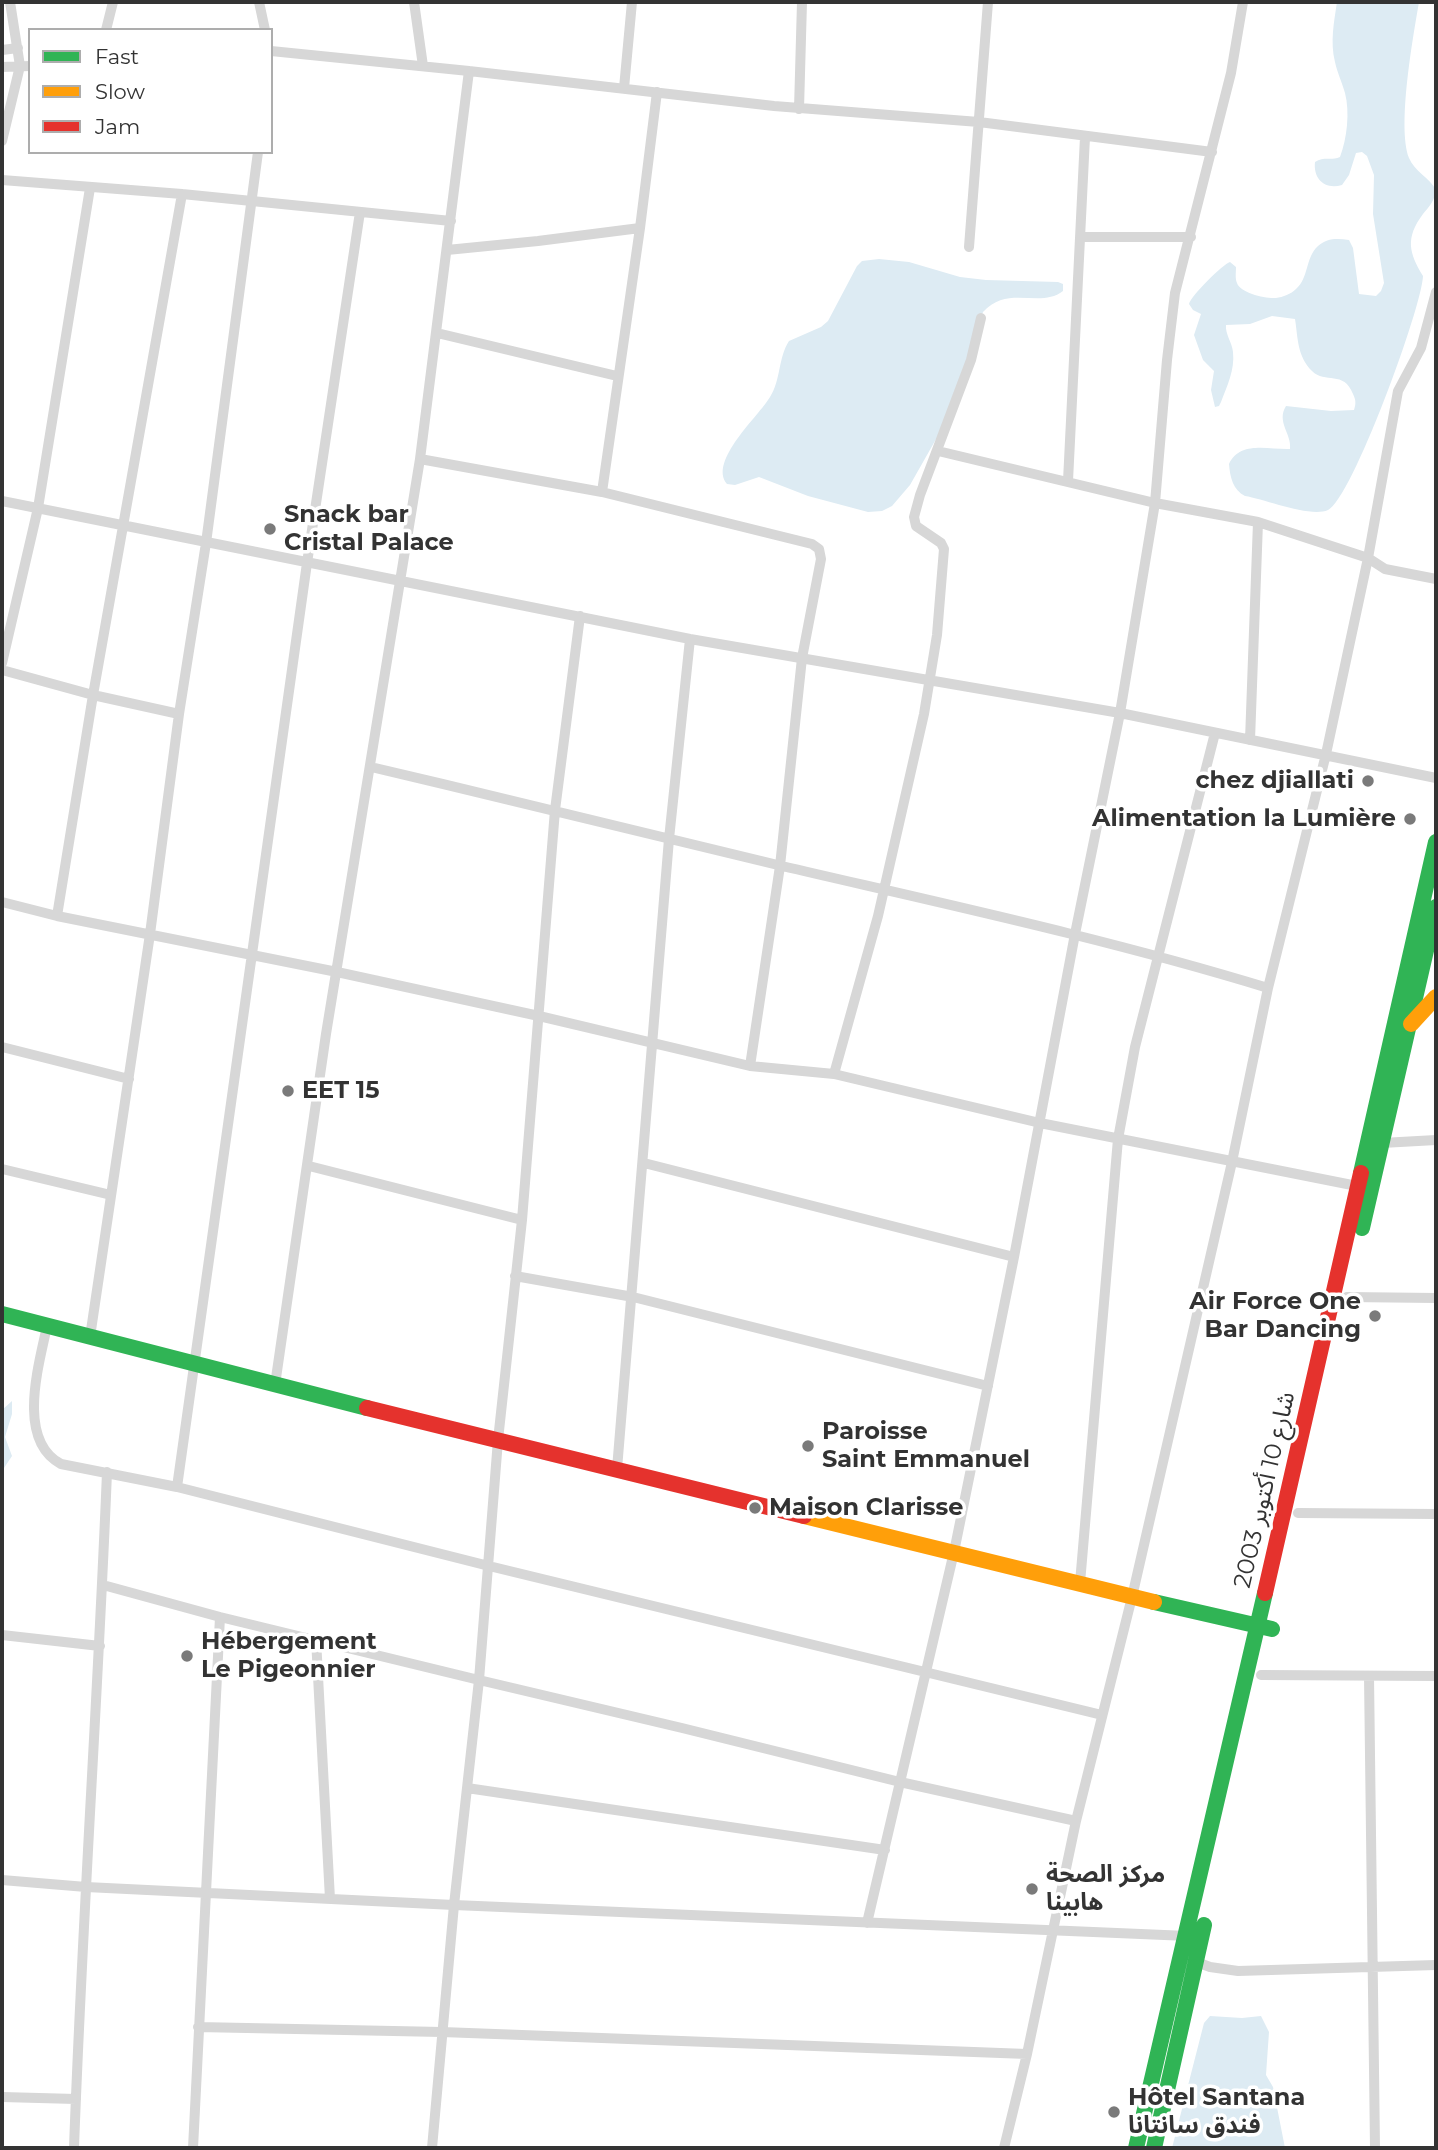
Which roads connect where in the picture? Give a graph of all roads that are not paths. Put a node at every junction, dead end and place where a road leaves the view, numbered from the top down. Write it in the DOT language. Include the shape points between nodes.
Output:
graph roads {
  1 [pos="10,2"];
  2 [pos="113,2"];
  3 [pos="259,2"];
  4 [pos="414,2"];
  5 [pos="632,2"];
  6 [pos="802,2"];
  7 [pos="988,2"];
  8 [pos="1243,2"];
  9 [pos="106,28"];
  10 [pos="265,28"];
  11 [pos="18,48"];
  12 [pos="2,50"];
  13 [pos="273,51"];
  14 [pos="25,66"];
  15 [pos="423,66"];
  16 [pos="2,67"];
  17 [pos="469,71"];
  18 [pos="624,88"];
  19 [pos="657,92"];
  20 [pos="799,109"];
  21 [pos="979,122"];
  22 [pos="1085,137"];
  23 [pos="2,141"];
  24 [pos="1212,152"];
  25 [pos="258,154"];
  26 [pos="2,180"];
  27 [pos="90,188"];
  28 [pos="182,194"];
  29 [pos="252,200"];
  30 [pos="360,212"];
  31 [pos="451,221"];
  32 [pos="640,228"];
  33 [pos="1081,237"];
  34 [pos="1191,237"];
  35 [pos="969,247"];
  36 [pos="447,250"];
  37 [pos="1436,292"];
  38 [pos="981,318"];
  39 [pos="437,333"];
  40 [pos="617,376"];
  41 [pos="938,452"];
  42 [pos="420,459"];
  43 [pos="1068,481"];
  44 [pos="602,492"];
  45 [pos="2,501"];
  46 [pos="1155,503"];
  47 [pos="38,508"];
  48 [pos="1258,522"];
  49 [pos="124,527"];
  50 [pos="206,543"];
  51 [pos="1368,558"];
  52 [pos="307,563"];
  53 [pos="1436,579"];
  54 [pos="400,581"];
  55 [pos="580,617"];
  56 [pos="690,639"];
  57 [pos="802,658"];
  58 [pos="2,663"];
  59 [pos="2,670"];
  60 [pos="931,679"];
  61 [pos="93,695"];
  62 [pos="1120,713"];
  63 [pos="179,714"];
  64 [pos="1215,733"];
  65 [pos="1250,740"];
  66 [pos="1326,754"];
  67 [pos="371,766"];
  68 [pos="1436,778"];
  69 [pos="555,810"];
  70 [pos="669,839"];
  71 [pos="1436,842"];
  72 [pos="780,866"];
  73 [pos="884,889"];
  74 [pos="2,902"];
  75 [pos="1436,910"];
  76 [pos="57,916"];
  77 [pos="150,934"];
  78 [pos="1075,934"];
  79 [pos="1157,954"];
  80 [pos="253,955"];
  81 [pos="1423,963"];
  82 [pos="337,972"];
  83 [pos="1268,988"];
  84 [pos="1436,997"];
  85 [pos="539,1016"];
  86 [pos="1410,1025"];
  87 [pos="653,1044"];
  88 [pos="2,1047"];
  89 [pos="750,1066"];
  90 [pos="834,1074"];
  91 [pos="129,1079"];
  92 [pos="1040,1123"];
  93 [pos="1118,1139"];
  94 [pos="1436,1140"];
  95 [pos="1382,1143"];
  96 [pos="1231,1161"];
  97 [pos="644,1163"];
  98 [pos="309,1166"];
  99 [pos="2,1169"];
  100 [pos="1364,1188"];
  101 [pos="111,1195"];
  102 [pos="522,1220"];
  103 [pos="1014,1257"];
  104 [pos="515,1276"];
  105 [pos="633,1297"];
  106 [pos="1347,1297"];
  107 [pos="1436,1298"];
  108 [pos="2,1314"];
  109 [pos="47,1326"];
  110 [pos="90,1337"];
  111 [pos="195,1365"];
  112 [pos="275,1385"];
  113 [pos="988,1386"];
  114 [pos="498,1440"];
  115 [pos="617,1469"];
  116 [pos="107,1472"];
  117 [pos="177,1487"];
  118 [pos="1298,1513"];
  119 [pos="1436,1514"];
  120 [pos="954,1552"];
  121 [pos="489,1566"];
  122 [pos="1080,1583"];
  123 [pos="103,1585"];
  124 [pos="1132,1597"];
  125 [pos="220,1616"];
  126 [pos="1265,1627"];
  127 [pos="2,1635"];
  128 [pos="316,1639"];
  129 [pos="100,1646"];
  130 [pos="926,1672"];
  131 [pos="1261,1675"];
  132 [pos="1369,1676"];
  133 [pos="1436,1676"];
  134 [pos="479,1680"];
  135 [pos="1102,1715"];
  136 [pos="900,1782"];
  137 [pos="467,1788"];
  138 [pos="1076,1821"];
  139 [pos="886,1850"];
  140 [pos="2,1880"];
  141 [pos="86,1887"];
  142 [pos="205,1893"];
  143 [pos="330,1899"];
  144 [pos="454,1905"];
  145 [pos="867,1923"];
  146 [pos="1054,1930"];
  147 [pos="1194,1937"];
  148 [pos="1189,1959"];
  149 [pos="1436,1965"];
  150 [pos="1374,1968"];
  151 [pos="198,2027"];
  152 [pos="442,2032"];
  153 [pos="1027,2054"];
  154 [pos="2,2097"];
  155 [pos="76,2099"];
  156 [pos="74,2148"];
  157 [pos="192,2148"];
  158 [pos="432,2148"];
  159 [pos="1004,2148"];
  160 [pos="1136,2148"];
  161 [pos="1154,2148"];
  162 [pos="1375,2148"];
  1 -- 11 [label="street"];
  2 -- 9 [label="street"];
  3 -- 10 [label="street"];
  4 -- 15 [label="street"];
  5 -- 18 [label="street"];
  6 -- 20 [label="street"];
  7 -- 21 [label="street"];
  8 -- 24 [label="street"];
  11 -- 12 [label="street"];
  11 -- 14 [label="street"];
  13 -- 15 [label="street"];
  14 -- 16 [label="street"];
  14 -- 23 [label="street"];
  15 -- 17 [label="street"];
  17 -- 18 [label="street"];
  17 -- 31 [label="street"];
  18 -- 19 [label="street"];
  19 -- 20 [label="street"];
  19 -- 32 [label="street"];
  20 -- 21 [label="street"];
  21 -- 22 [label="street"];
  21 -- 35 [label="street"];
  22 -- 24 [label="street"];
  22 -- 33 [label="street"];
  24 -- 34 [label="street"];
  25 -- 29 [label="street"];
  26 -- 27 [label="street"];
  27 -- 28 [label="street"];
  27 -- 47 [label="street"];
  28 -- 29 [label="street"];
  28 -- 49 [label="street"];
  29 -- 30 [label="street"];
  29 -- 50 [label="street"];
  30 -- 31 [label="street"];
  30 -- 52 [label="street"];
  31 -- 36 [label="street"];
  32 -- 36 [label="street"];
  32 -- 40 [label="street"];
  33 -- 34 [label="street"];
  33 -- 43 [label="street"];
  34 -- 46 [label="street" via="1175,293"];
  36 -- 39 [label="street"];
  37 -- 51 [label="street" via="1422,348 1398,391"];
  38 -- 41 [label="street"];
  39 -- 40 [label="street"];
  39 -- 42 [label="street"];
  40 -- 44 [label="street"];
  41 -- 43 [label="street"];
  41 -- 60 [label="street" via="914,517 916,526 944,549"];
  42 -- 44 [label="street"];
  42 -- 54 [label="street"];
  43 -- 46 [label="street"];
  44 -- 57 [label="street" via="819,549 821,559"];
  45 -- 47 [label="street"];
  46 -- 48 [label="street"];
  46 -- 62 [label="street"];
  47 -- 49 [label="street"];
  47 -- 58 [label="street"];
  48 -- 51 [label="street"];
  48 -- 65 [label="street"];
  49 -- 50 [label="street"];
  49 -- 61 [label="street"];
  50 -- 52 [label="street"];
  50 -- 63 [label="street"];
  51 -- 53 [label="street" via="1385,569"];
  51 -- 66 [label="street"];
  52 -- 54 [label="street"];
  52 -- 80 [label="street"];
  54 -- 55 [label="street"];
  54 -- 67 [label="street"];
  55 -- 56 [label="street"];
  55 -- 69 [label="street"];
  56 -- 57 [label="street"];
  56 -- 70 [label="street"];
  57 -- 60 [label="street"];
  57 -- 72 [label="street"];
  59 -- 61 [label="street"];
  60 -- 62 [label="street"];
  60 -- 73 [label="street"];
  61 -- 63 [label="street"];
  61 -- 76 [label="street"];
  62 -- 64 [label="street"];
  62 -- 78 [label="street"];
  63 -- 77 [label="street"];
  64 -- 65 [label="street"];
  64 -- 79 [label="street"];
  65 -- 66 [label="street"];
  66 -- 68 [label="street"];
  66 -- 83 [label="street"];
  67 -- 69 [label="street"];
  67 -- 82 [label="street"];
  69 -- 70 [label="street"];
  69 -- 85 [label="street"];
  70 -- 72 [label="street"];
  70 -- 87 [label="street"];
  71 -- 81 [label="main road, شارع 10 أكتوبر 2003"];
  72 -- 73 [label="street"];
  72 -- 89 [label="street"];
  73 -- 78 [label="street"];
  73 -- 90 [label="street"];
  74 -- 76 [label="street"];
  75 -- 81 [label="main road, شارع 10 أكتوبر 2003"];
  76 -- 77 [label="street"];
  77 -- 80 [label="street"];
  77 -- 91 [label="street"];
  78 -- 79 [label="street"];
  78 -- 92 [label="street"];
  79 -- 83 [label="street"];
  79 -- 93 [label="street"];
  80 -- 82 [label="street"];
  80 -- 111 [label="street"];
  81 -- 86 [label="main road, شارع 10 أكتوبر 2003"];
  81 -- 100 [label="main road, شارع 10 أكتوبر 2003"];
  82 -- 85 [label="street"];
  82 -- 98 [label="street"];
  83 -- 96 [label="street"];
  84 -- 86 [label="main road"];
  85 -- 87 [label="street"];
  85 -- 102 [label="street"];
  86 -- 95 [label="main road, شارع 10 أكتوبر 2003"];
  87 -- 89 [label="street"];
  87 -- 97 [label="street"];
  88 -- 91 [label="street"];
  89 -- 90 [label="street"];
  90 -- 92 [label="street"];
  91 -- 101 [label="street"];
  92 -- 93 [label="street"];
  92 -- 103 [label="street"];
  93 -- 96 [label="street"];
  93 -- 122 [label="street"];
  94 -- 95 [label="street"];
  95 -- 100 [label="main road, شارع 10 أكتوبر 2003"];
  96 -- 100 [label="street"];
  96 -- 124 [label="street"];
  97 -- 103 [label="street"];
  97 -- 105 [label="street"];
  98 -- 102 [label="street"];
  98 -- 112 [label="street"];
  99 -- 101 [label="street"];
  100 -- 106 [label="main road, شارع 10 أكتوبر 2003"];
  100 -- 126 [label="main road, شارع 10 أكتوبر 2003"];
  101 -- 110 [label="street"];
  102 -- 104 [label="street"];
  103 -- 113 [label="street"];
  104 -- 105 [label="street"];
  104 -- 114 [label="street"];
  105 -- 113 [label="street"];
  105 -- 115 [label="street"];
  106 -- 107 [label="street"];
  106 -- 118 [label="main road, شارع 10 أكتوبر 2003"];
  108 -- 109 [label="main road"];
  109 -- 110 [label="main road"];
  109 -- 116 [label="street" via="35,1396 35,1423 45,1451 61,1464"];
  110 -- 111 [label="main road"];
  111 -- 112 [label="main road"];
  111 -- 117 [label="street"];
  112 -- 114 [label="main road"];
  113 -- 120 [label="street"];
  114 -- 115 [label="main road"];
  114 -- 121 [label="street"];
  115 -- 120 [label="main road"];
  116 -- 117 [label="street"];
  116 -- 123 [label="street"];
  117 -- 121 [label="street"];
  118 -- 119 [label="street"];
  118 -- 126 [label="main road, شارع 10 أكتوبر 2003"];
  120 -- 122 [label="main road"];
  120 -- 130 [label="street"];
  121 -- 130 [label="street"];
  121 -- 134 [label="street"];
  122 -- 124 [label="main road"];
  123 -- 125 [label="street"];
  123 -- 129 [label="street"];
  124 -- 126 [label="main road"];
  124 -- 135 [label="street"];
  125 -- 128 [label="street"];
  125 -- 142 [label="street"];
  126 -- 131 [label="main road, شارع 10 أكتوبر 2003"];
  126 -- 147 [label="main road, شارع 10 أكتوبر 2003"];
  127 -- 129 [label="street"];
  128 -- 134 [label="street"];
  128 -- 143 [label="street"];
  129 -- 141 [label="street"];
  130 -- 135 [label="street"];
  130 -- 136 [label="street"];
  131 -- 132 [label="street"];
  131 -- 147 [label="main road, شارع 10 أكتوبر 2003"];
  132 -- 133 [label="street"];
  132 -- 150 [label="street"];
  134 -- 136 [label="street"];
  134 -- 137 [label="street"];
  135 -- 138 [label="street"];
  136 -- 138 [label="street"];
  136 -- 139 [label="street"];
  137 -- 139 [label="street"];
  137 -- 144 [label="street"];
  138 -- 146 [label="street"];
  139 -- 145 [label="street"];
  140 -- 141 [label="street"];
  141 -- 142 [label="street"];
  141 -- 155 [label="street"];
  142 -- 143 [label="street"];
  142 -- 151 [label="street"];
  143 -- 144 [label="street"];
  144 -- 145 [label="street"];
  144 -- 152 [label="street"];
  145 -- 146 [label="street"];
  146 -- 147 [label="street"];
  146 -- 153 [label="street"];
  147 -- 148 [label="main road, شارع 10 أكتوبر 2003"];
  148 -- 150 [label="street" via="1210,1968 1238,1971"];
  148 -- 160 [label="main road, شارع 10 أكتوبر 2003"];
  148 -- 161 [label="main road, شارع 10 أكتوبر 2003"];
  149 -- 150 [label="street"];
  150 -- 162 [label="street"];
  151 -- 152 [label="street"];
  151 -- 157 [label="street"];
  152 -- 153 [label="street"];
  152 -- 158 [label="street"];
  153 -- 159 [label="street"];
  154 -- 155 [label="street"];
  155 -- 156 [label="street"];
}
